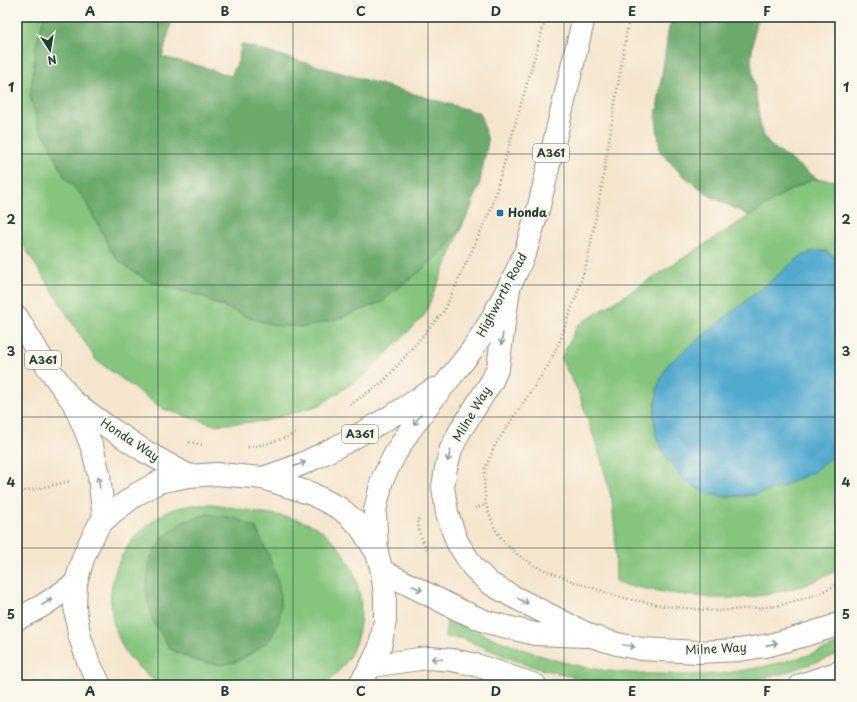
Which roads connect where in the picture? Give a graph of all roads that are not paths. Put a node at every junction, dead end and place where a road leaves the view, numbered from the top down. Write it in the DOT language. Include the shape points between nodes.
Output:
graph roads {
  1 [pos="584,17"];
  2 [pos="509,286"];
  3 [pos="17,317"];
  4 [pos="450,378"];
  5 [pos="73,402"];
  6 [pos="189,476"];
  7 [pos="263,478"];
  8 [pos="104,520"];
  9 [pos="379,562"];
  10 [pos="76,583"];
  11 [pos="17,619"];
  12 [pos="840,623"];
  13 [pos="591,636"];
  14 [pos="371,666"];
  15 [pos="840,672"];
  16 [pos="100,685"];
  17 [pos="359,685"];
  18 [pos="535,685"];
  19 [pos="801,685"];
  1 -- 2 [label="main road, Highworth Road / A361" via="539,206 526,250"];
  2 -- 4 [label="main road, Highworth Road / A361" via="490,322"];
  2 -- 13 [label="main road, Milne Way, one-way" via="498,367 451,449 443,487 447,513 457,542 473,567 489,582"];
  3 -- 5 [label="main road, Honda Way / A361" via="42,359"];
  7 -- 4 [label="main road, Highworth Road / A361, one-way" via="333,448 401,410"];
  4 -- 9 [label="main road, Highworth Road / A361, one-way" via="408,433 382,480 376,511"];
  5 -- 6 [label="main road, Honda Way / A361" via="146,452"];
  8 -- 5 [label="main road, Honda Way / A361, one-way" via="99,475 93,450"];
  6 -- 7 [label="main road" via="217,474"];
  6 -- 8 [label="main road" via="160,482 137,494"];
  7 -- 9 [label="main road" via="312,494 341,509 359,525"];
  8 -- 10 [label="main road" via="90,542"];
  9 -- 13 [label="main road, Milne Way, one-way" via="459,610 487,622 535,634"];
  9 -- 14 [label="main road, Highworth Road" via="386,596 385,621 380,646"];
  11 -- 10 [label="main road, one-way"];
  10 -- 16 [label="main road" via="75,607 79,634 88,662"];
  13 -- 12 [label="main road, Milne Way, one-way" via="642,649 699,652 739,650 770,645"];
  14 -- 17 [label="main road, Highworth Road"];
  18 -- 14 [label="main road, one-way" via="476,665 452,660 430,658"];
  15 -- 19 [label="main road"];
}
